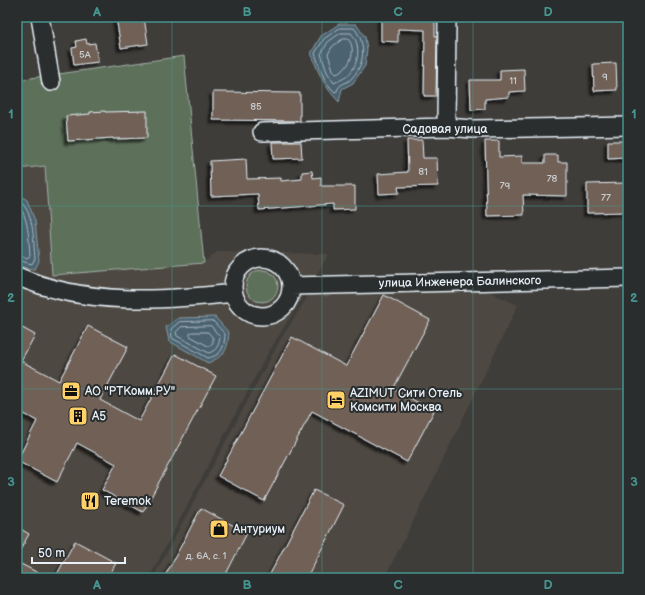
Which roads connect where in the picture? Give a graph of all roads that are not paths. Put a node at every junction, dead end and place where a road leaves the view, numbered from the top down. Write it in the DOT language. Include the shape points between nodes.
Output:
graph roads {
  1 [pos="40,17"];
  2 [pos="447,17"];
  3 [pos="51,82"];
  4 [pos="628,126"];
  5 [pos="446,127"];
  6 [pos="262,132"];
  7 [pos="17,276"];
  8 [pos="628,278"];
  9 [pos="291,286"];
  10 [pos="233,292"];
  1 -- 3 [label="street"];
  2 -- 5 [label="street"];
  4 -- 5 [label="street, Садовая улица" via="473,129"];
  5 -- 6 [label="street, Садовая улица"];
  7 -- 10 [label="street" via="71,294 122,298 188,297"];
  8 -- 9 [label="street, улица Инженера Балинского"];
  9 -- 10 [label="street" via="288,301 281,309 263,316 244,310"];
  9 -- 10 [label="street" via="289,276 280,264 261,257 251,259 239,268 233,282"];
}
